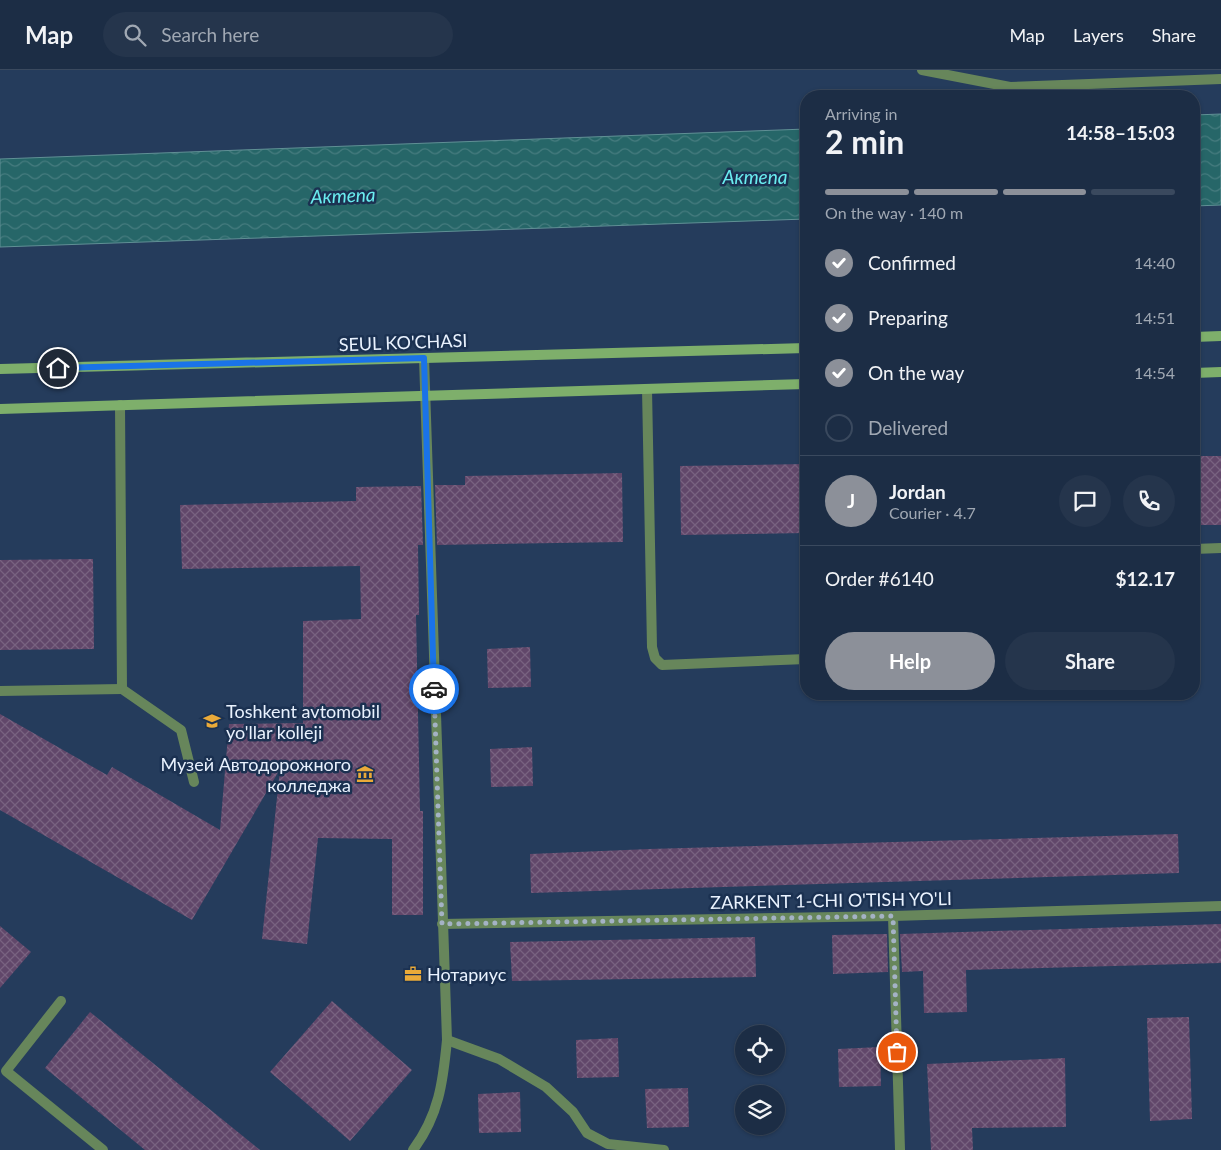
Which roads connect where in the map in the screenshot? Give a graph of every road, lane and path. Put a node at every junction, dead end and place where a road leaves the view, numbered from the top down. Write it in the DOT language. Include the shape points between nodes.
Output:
graph roads {
  1 [pos="922,70"];
  2 [pos="1221,79"];
  3 [pos="1221,336"];
  4 [pos="1200,337"];
  5 [pos="800,348"];
  6 [pos="424,358"];
  7 [pos="0,369"];
  8 [pos="1221,372"];
  9 [pos="1200,373"];
  10 [pos="800,384"];
  11 [pos="647,389"];
  12 [pos="424,396"];
  13 [pos="120,404"];
  14 [pos="0,409"];
  15 [pos="1200,548"];
  16 [pos="1221,548"];
  17 [pos="800,659"];
  18 [pos="122,689"];
  19 [pos="0,691"];
  20 [pos="194,782"];
  21 [pos="1221,906"];
  22 [pos="893,916"];
  23 [pos="442,924"];
  24 [pos="61,1001"];
  25 [pos="447,1040"];
  26 [pos="104,1150"];
  27 [pos="413,1150"];
  28 [pos="664,1150"];
  29 [pos="900,1150"];
  1 -- 2 [label="street" via="1010,86"];
  3 -- 4 [label="main road"];
  5 -- 6 [label="main road, SEUL KO'CHASI"];
  6 -- 7 [label="main road, SEUL KO'CHASI"];
  6 -- 12 [label="street"];
  8 -- 9 [label="main road"];
  10 -- 11 [label="main road"];
  11 -- 12 [label="main road"];
  11 -- 17 [label="street" via="652,648 655,658 662,665"];
  12 -- 13 [label="main road"];
  12 -- 23 [label="street"];
  13 -- 14 [label="main road"];
  13 -- 18 [label="street"];
  15 -- 16 [label="street"];
  18 -- 19 [label="street"];
  18 -- 20 [label="street" via="181,730"];
  21 -- 22 [label="street, ZARKENT 1-CHI O'TISH YO'LI"];
  22 -- 23 [label="street, ZARKENT 1-CHI O'TISH YO'LI"];
  22 -- 29 [label="street"];
  23 -- 25 [label="street"];
  24 -- 26 [label="street" via="6,1071"];
  25 -- 27 [label="street" via="443,1084 428,1131"];
  25 -- 28 [label="street" via="499,1059 546,1087 573,1112 587,1133 608,1144"];
}
